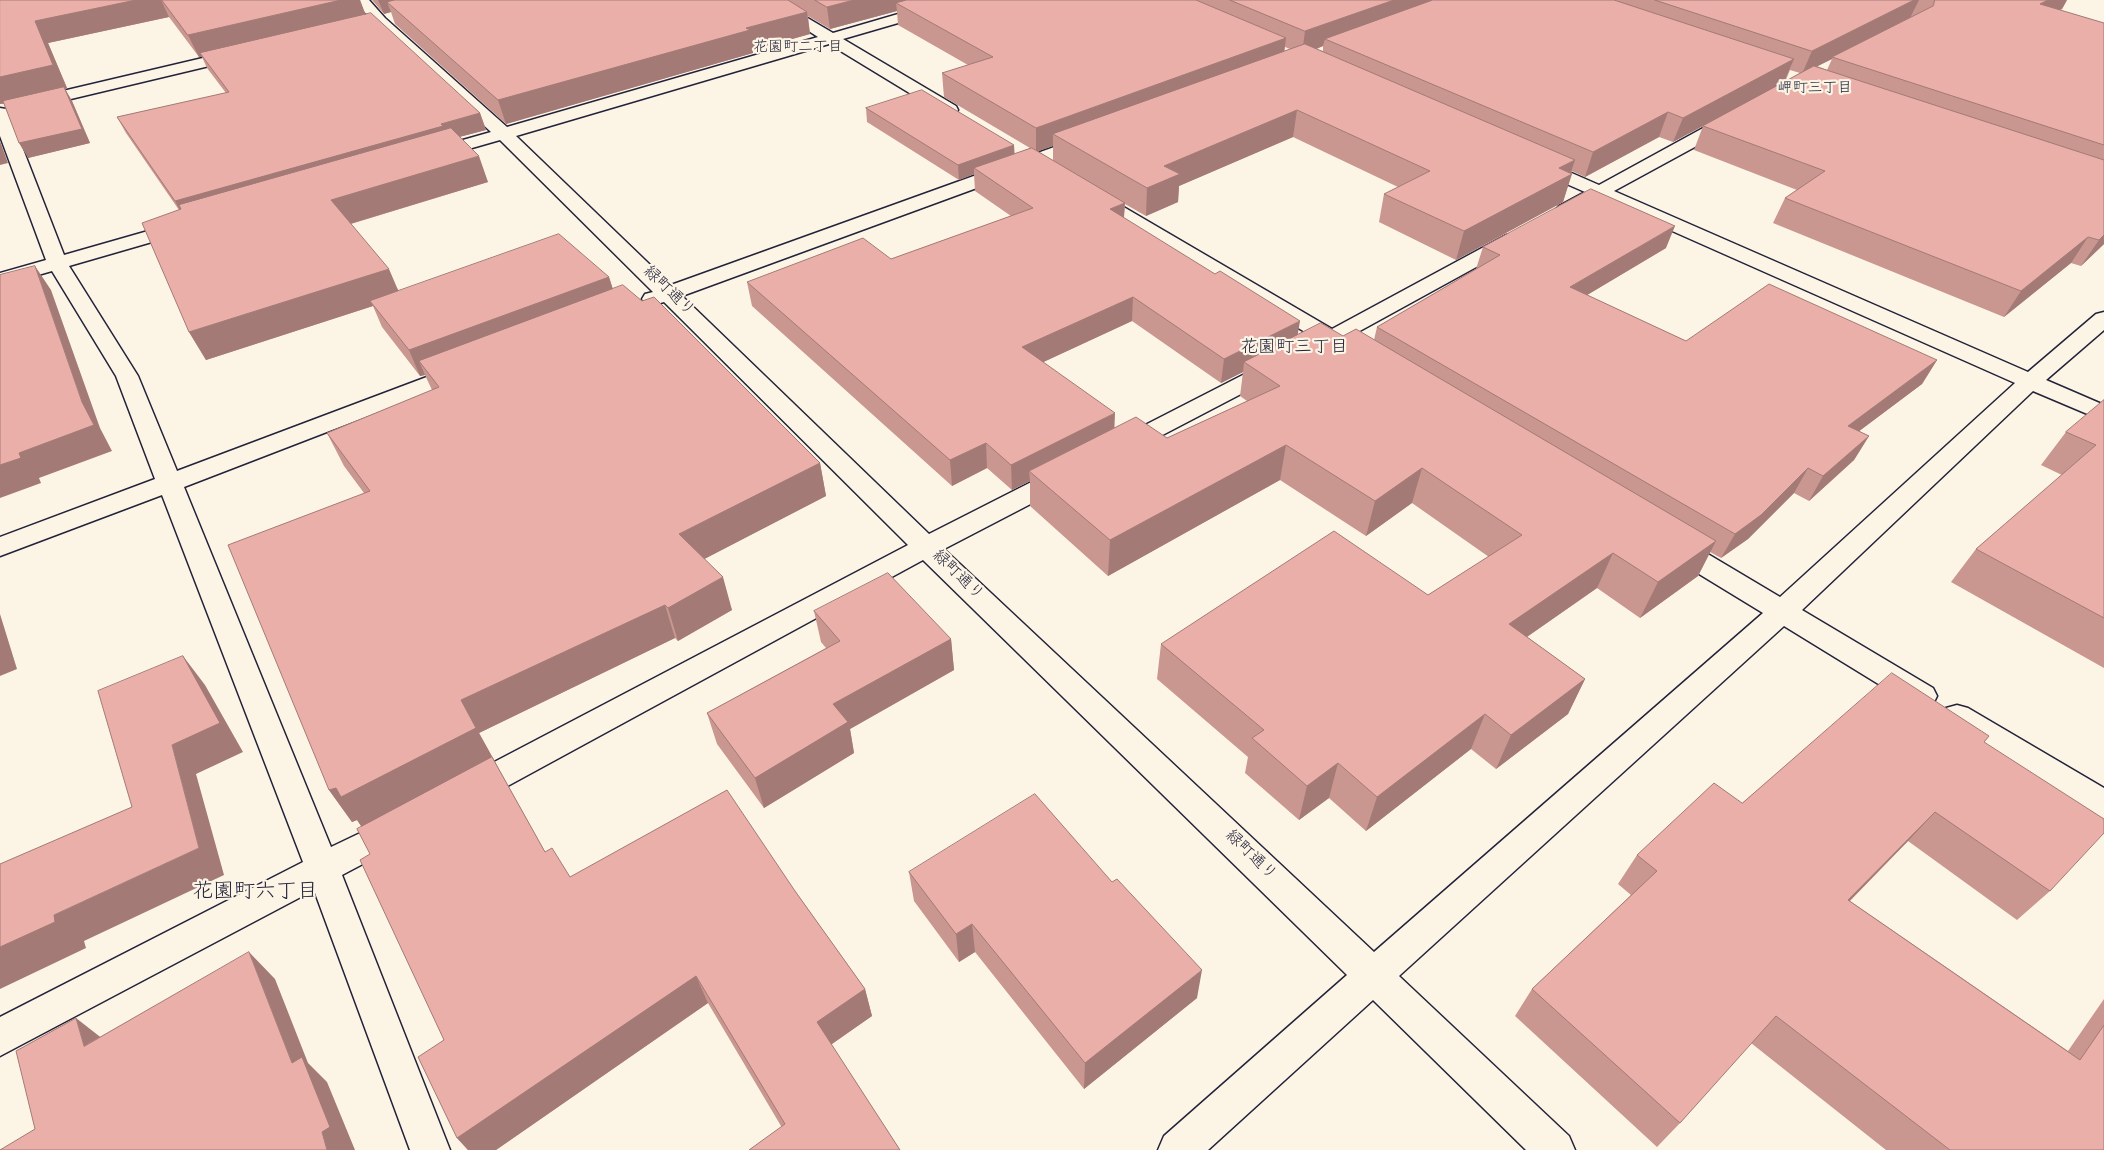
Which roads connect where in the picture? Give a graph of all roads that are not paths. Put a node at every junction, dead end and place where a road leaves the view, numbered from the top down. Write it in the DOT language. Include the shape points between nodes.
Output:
graph roads {
  1 [pos="767,0"];
  2 [pos="962,0"];
  3 [pos="375,16"];
  4 [pos="832,38"];
  5 [pos="257,50"];
  6 [pos="1751,109"];
  7 [pos="0,112"];
  8 [pos="966,120"];
  9 [pos="504,134"];
  10 [pos="1108,134"];
  11 [pos="1008,146"];
  12 [pos="1518,156"];
  13 [pos="418,159"];
  14 [pos="1033,161"];
  15 [pos="1599,192"];
  16 [pos="200,222"];
  17 [pos="57,263"];
  18 [pos="0,280"];
  19 [pos="668,293"];
  20 [pos="631,307"];
  21 [pos="2104,318"];
  22 [pos="1332,338"];
  23 [pos="1366,359"];
  24 [pos="483,364"];
  25 [pos="2031,382"];
  26 [pos="2104,414"];
  27 [pos="169,484"];
  28 [pos="1654,534"];
  29 [pos="0,547"];
  30 [pos="926,547"];
  31 [pos="1782,612"];
  32 [pos="445,804"];
  33 [pos="2104,805"];
  34 [pos="419,818"];
  35 [pos="323,869"];
  36 [pos="1375,975"];
  37 [pos="0,1037"];
  38 [pos="430,1150"];
  39 [pos="1178,1150"];
  40 [pos="1555,1150"];
  1 -- 4 [label="street"];
  2 -- 4 [label="street"];
  3 -- 9 [label="street, 緑町通り"];
  4 -- 8 [label="street"];
  4 -- 9 [label="street"];
  5 -- 7 [label="street"];
  6 -- 15 [label="street"];
  7 -- 17 [label="street"];
  9 -- 13 [label="street"];
  9 -- 19 [label="street, 緑町通り"];
  10 -- 14 [label="street"];
  11 -- 14 [label="street"];
  12 -- 15 [label="street"];
  14 -- 19 [label="street"];
  14 -- 22 [label="street"];
  15 -- 22 [label="street"];
  15 -- 25 [label="street"];
  16 -- 17 [label="street"];
  17 -- 18 [label="street"];
  17 -- 27 [label="street" via="127,376"];
  19 -- 20 [label="street"];
  19 -- 30 [label="street, 緑町通り"];
  21 -- 25 [label="street"];
  22 -- 23 [label="street"];
  22 -- 30 [label="street"];
  24 -- 27 [label="street"];
  25 -- 26 [label="street"];
  25 -- 31 [label="street"];
  27 -- 29 [label="street"];
  27 -- 35 [label="street"];
  28 -- 31 [label="street"];
  30 -- 32 [label="street"];
  30 -- 36 [label="street, 緑町通り"];
  31 -- 33 [label="street"];
  31 -- 36 [label="street"];
  34 -- 35 [label="street"];
  35 -- 37 [label="street"];
  35 -- 38 [label="street"];
  36 -- 39 [label="street"];
  36 -- 40 [label="street, 緑町通り"];
}
